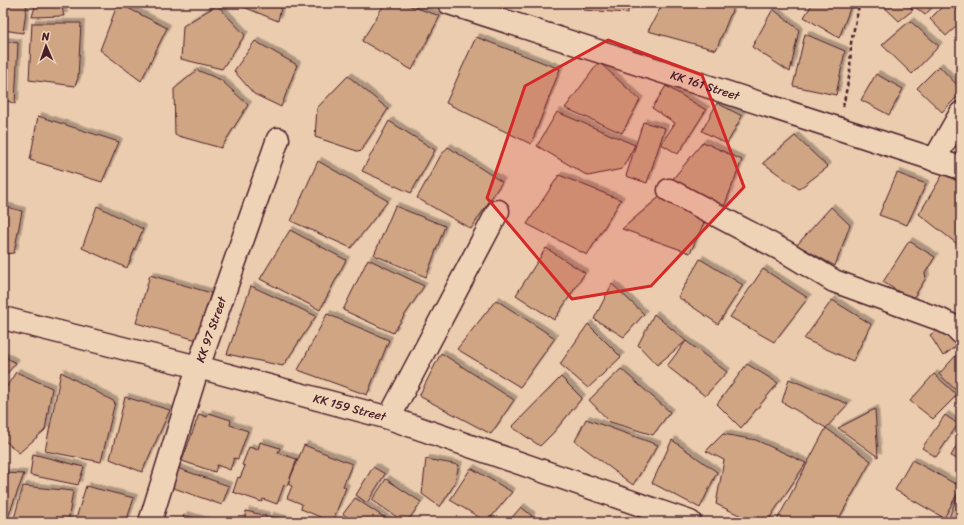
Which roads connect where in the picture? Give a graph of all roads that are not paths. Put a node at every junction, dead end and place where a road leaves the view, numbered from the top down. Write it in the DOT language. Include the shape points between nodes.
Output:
graph roads {
  1 [pos="449,3"];
  2 [pos="961,113"];
  3 [pos="278,139"];
  4 [pos="934,160"];
  5 [pos="961,168"];
  6 [pos="669,190"];
  7 [pos="498,211"];
  8 [pos="3,318"];
  9 [pos="961,333"];
  10 [pos="198,367"];
  11 [pos="389,418"];
  12 [pos="150,522"];
  13 [pos="690,522"];
  1 -- 4 [label="street, KK 161 Street"];
  2 -- 4 [label="street"];
  3 -- 10 [label="street, KK 97 Street"];
  4 -- 5 [label="street, KK 161 Street"];
  6 -- 9 [label="street" via="786,252 834,281 938,319 955,327"];
  7 -- 11 [label="street"];
  8 -- 10 [label="street, KK 159 Street"];
  10 -- 11 [label="street, KK 159 Street"];
  10 -- 12 [label="street, KK 97 Street"];
  11 -- 13 [label="street, KK 159 Street"];
}
